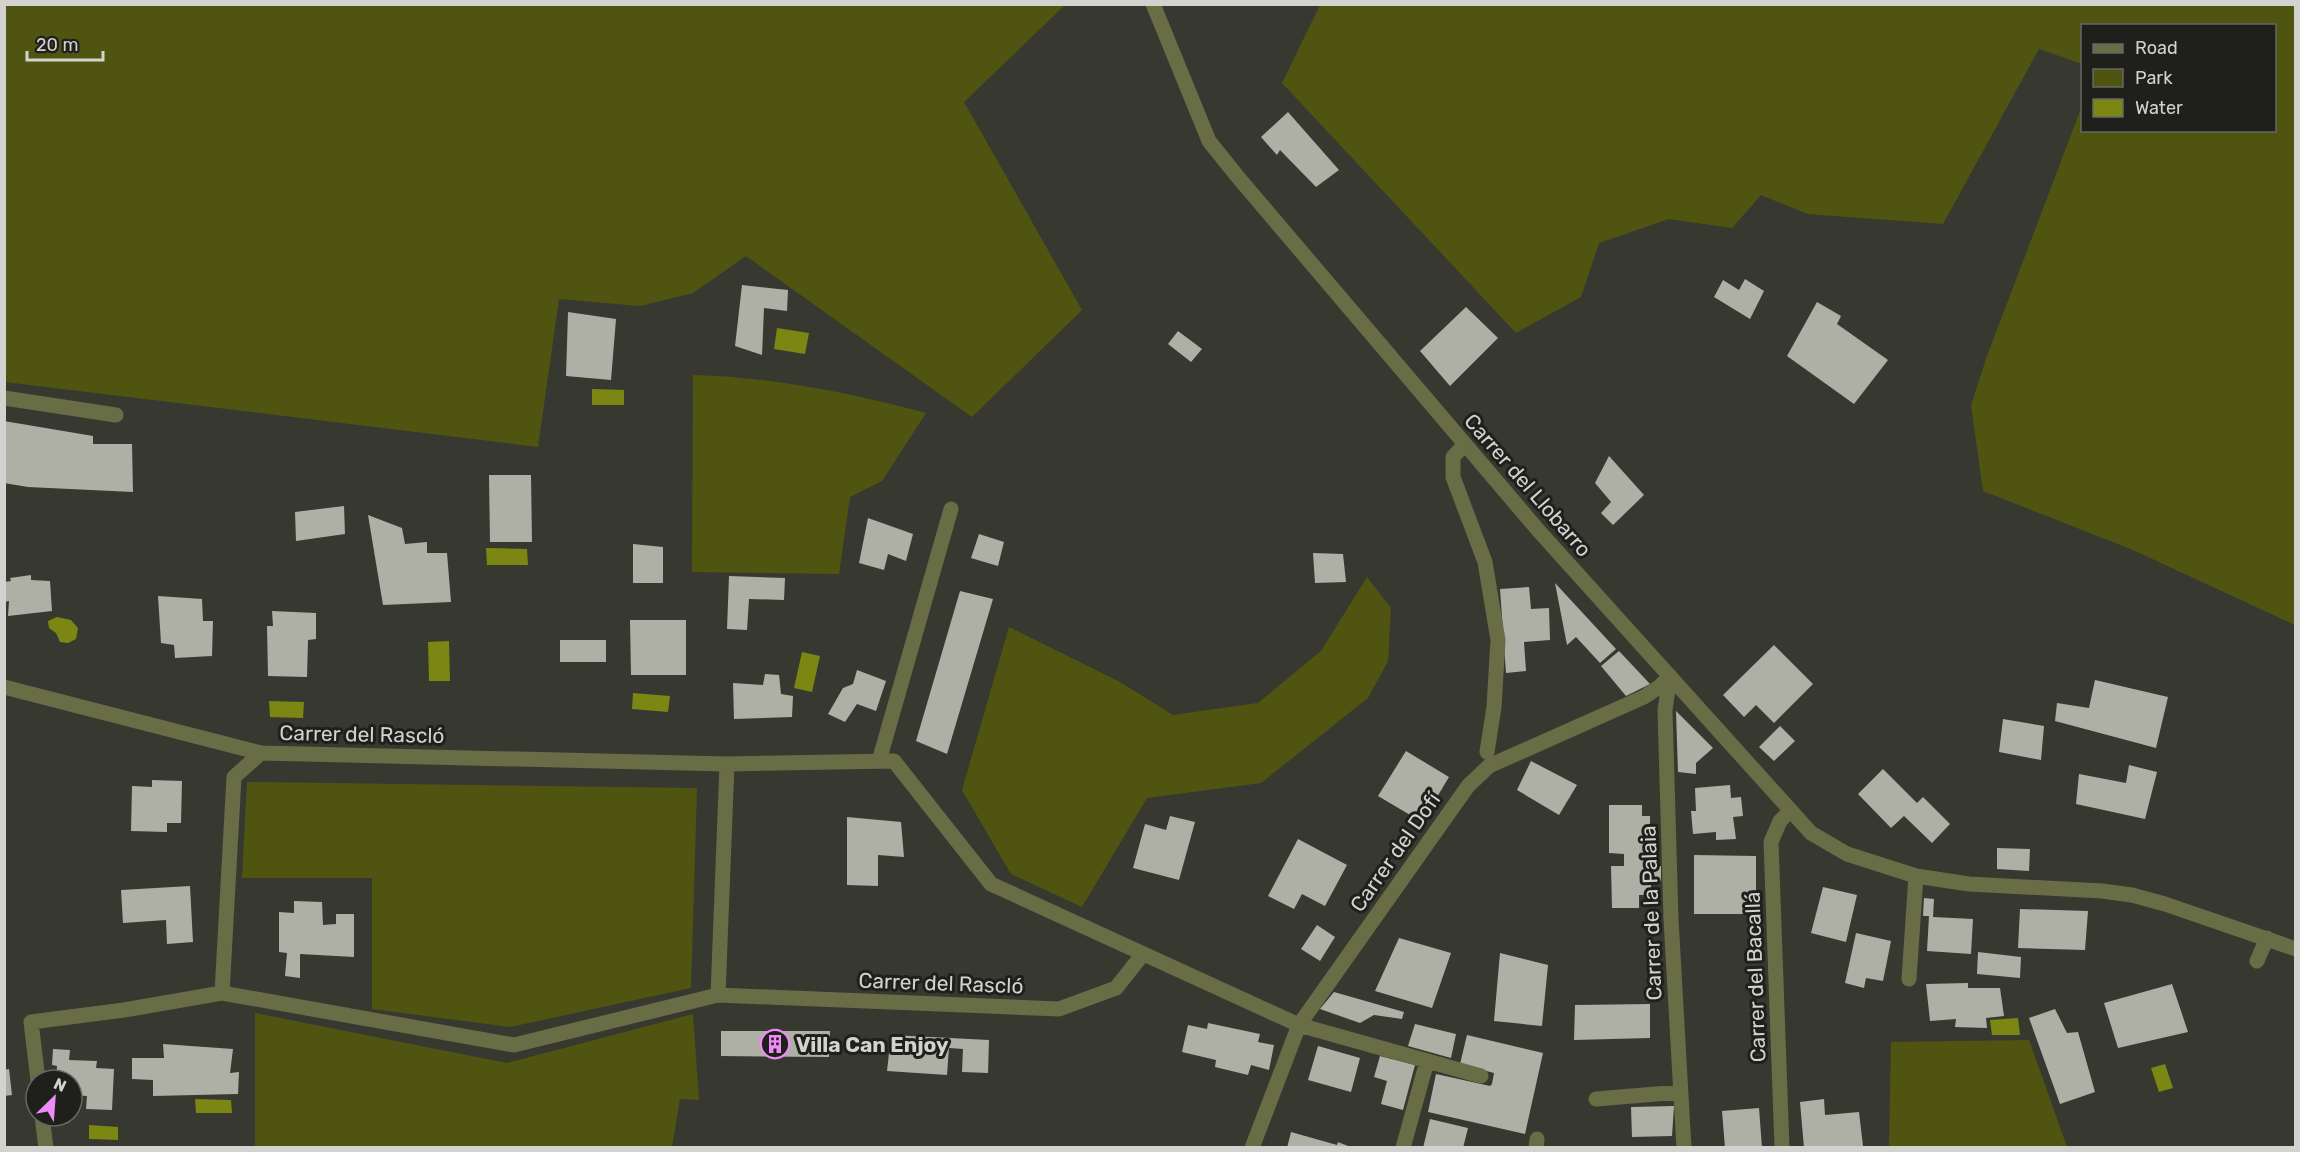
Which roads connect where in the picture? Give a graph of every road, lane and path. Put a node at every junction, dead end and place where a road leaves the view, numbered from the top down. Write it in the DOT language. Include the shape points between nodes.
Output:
graph roads {
  1 [pos="1153,4"];
  2 [pos="4,398"];
  3 [pos="116,415"];
  4 [pos="1466,444"];
  5 [pos="951,509"];
  6 [pos="1670,676"];
  7 [pos="4,687"];
  8 [pos="1487,752"];
  9 [pos="261,753"];
  10 [pos="879,761"];
  11 [pos="727,764"];
  12 [pos="1790,811"];
  13 [pos="1916,876"];
  14 [pos="2267,938"];
  15 [pos="2295,949"];
  16 [pos="1143,954"];
  17 [pos="2257,961"];
  18 [pos="1909,978"];
  19 [pos="222,993"];
  20 [pos="718,995"];
  21 [pos="1299,1025"];
  22 [pos="1427,1061"];
  23 [pos="37,1068"];
  24 [pos="1481,1076"];
  25 [pos="1680,1092"];
  26 [pos="1596,1099"];
  27 [pos="44,1128"];
  28 [pos="46,1148"];
  29 [pos="1252,1148"];
  30 [pos="1403,1148"];
  31 [pos="1684,1148"];
  32 [pos="1782,1148"];
  1 -- 4 [label="street, Carrer del Llobarro" via="1209,141"];
  2 -- 3 [label="street"];
  4 -- 6 [label="street, Carrer del Llobarro"];
  4 -- 8 [label="street" via="1453,457 1453,477 1485,562 1497,640"];
  5 -- 10 [label="street"];
  6 -- 12 [label="street, Carrer del Llobarro"];
  6 -- 21 [label="street, Carrer del Dofí" via="1644,697 1479,773"];
  6 -- 25 [label="street, Carrer de la Palaia" via="1665,710"];
  7 -- 9 [label="street, Carrer del Rascló"];
  9 -- 11 [label="street, Carrer del Rascló"];
  9 -- 19 [label="street" via="234,777"];
  10 -- 11 [label="street, Carrer del Rascló"];
  10 -- 16 [label="street, Carrer del Rascló" via="894,761 991,884"];
  11 -- 20 [label="street"];
  12 -- 13 [label="street, Carrer del Llobarro" via="1811,833 1847,854"];
  12 -- 32 [label="street, Carrer del Bacallá" via="1780,821 1771,842"];
  13 -- 14 [label="street, Carrer del Llobarro" via="1969,884 2132,895"];
  13 -- 18 [label="street"];
  14 -- 15 [label="street, Carrer del Llobarro"];
  14 -- 17 [label="street"];
  16 -- 20 [label="street, Carrer del Rascló" via="1116,988 1059,1009"];
  16 -- 21 [label="street, Carrer del Rascló"];
  19 -- 20 [label="street, Carrer del Rascló" via="514,1045"];
  19 -- 23 [label="street, Carrer del Rascló" via="31,1022"];
  21 -- 22 [label="street, Carrer del Rascló"];
  21 -- 29 [label="street, Carrer del Dofí"];
  22 -- 24 [label="street, Carrer del Rascló"];
  22 -- 30 [label="street"];
  25 -- 26 [label="street"];
  25 -- 31 [label="street, Carrer de la Palaia"];
  27 -- 28 [label="street"];
}
